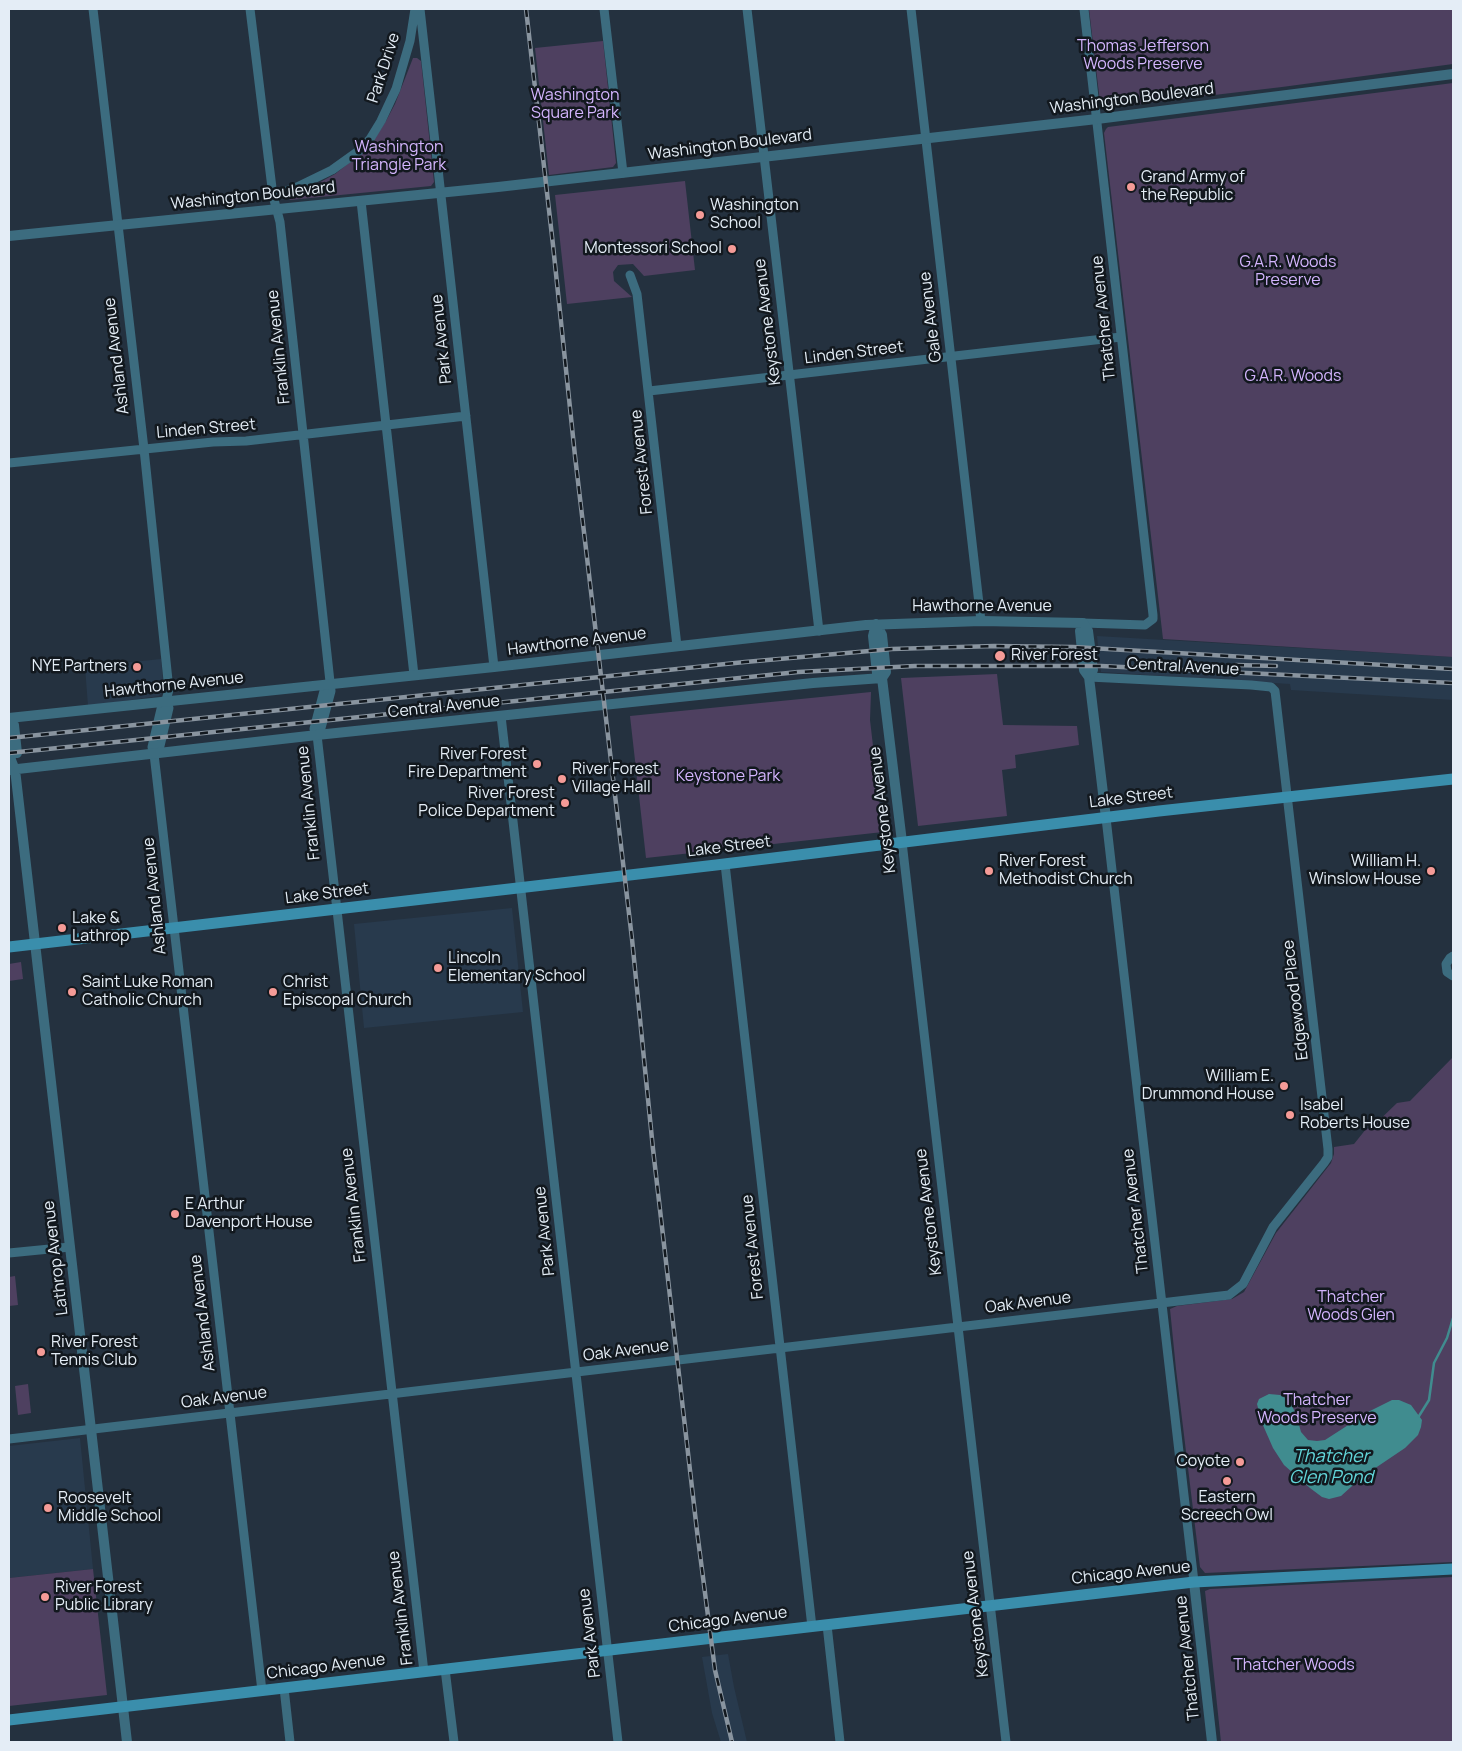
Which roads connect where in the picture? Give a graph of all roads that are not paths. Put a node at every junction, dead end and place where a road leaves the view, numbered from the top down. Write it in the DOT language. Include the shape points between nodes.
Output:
graph roads {
  1 [pos="93,9"];
  2 [pos="250,9"];
  3 [pos="415,9"];
  4 [pos="420,9"];
  5 [pos="604,9"];
  6 [pos="748,9"];
  7 [pos="911,9"];
  8 [pos="1084,9"];
  9 [pos="1453,74"];
  10 [pos="1097,119"];
  11 [pos="926,137"];
  12 [pos="764,157"];
  13 [pos="623,173"];
  14 [pos="441,193"];
  15 [pos="273,196"];
  16 [pos="361,200"];
  17 [pos="277,209"];
  18 [pos="117,225"];
  19 [pos="9,236"];
  20 [pos="630,275"];
  21 [pos="1121,337"];
  22 [pos="951,357"];
  23 [pos="789,375"];
  24 [pos="649,391"];
  25 [pos="466,416"];
  26 [pos="385,425"];
  27 [pos="304,434"];
  28 [pos="144,449"];
  29 [pos="9,463"];
  30 [pos="981,621"];
  31 [pos="1083,623"];
  32 [pos="1149,623"];
  33 [pos="876,624"];
  34 [pos="819,631"];
  35 [pos="677,646"];
  36 [pos="494,667"];
  37 [pos="414,675"];
  38 [pos="1089,677"];
  39 [pos="882,678"];
  40 [pos="329,683"];
  41 [pos="1274,688"];
  42 [pos="166,700"];
  43 [pos="501,716"];
  44 [pos="9,717"];
  45 [pos="317,735"];
  46 [pos="9,742"];
  47 [pos="154,754"];
  48 [pos="12,770"];
  49 [pos="1453,779"];
  50 [pos="1288,797"];
  51 [pos="1106,818"];
  52 [pos="902,842"];
  53 [pos="725,864"];
  54 [pos="522,888"];
  55 [pos="336,910"];
  56 [pos="174,928"];
  57 [pos="35,944"];
  58 [pos="9,947"];
  59 [pos="1453,956"];
  60 [pos="1453,976"];
  61 [pos="70,1247"];
  62 [pos="9,1253"];
  63 [pos="1243,1284"];
  64 [pos="1162,1302"];
  65 [pos="957,1327"];
  66 [pos="780,1348"];
  67 [pos="575,1372"];
  68 [pos="391,1393"];
  69 [pos="230,1412"];
  70 [pos="91,1429"];
  71 [pos="9,1439"];
  72 [pos="1453,1569"];
  73 [pos="1194,1582"];
  74 [pos="990,1606"];
  75 [pos="827,1625"];
  76 [pos="812,1627"];
  77 [pos="607,1650"];
  78 [pos="445,1669"];
  79 [pos="424,1672"];
  80 [pos="284,1688"];
  81 [pos="262,1691"];
  82 [pos="123,1707"];
  83 [pos="9,1720"];
  84 [pos="127,1742"];
  85 [pos="290,1742"];
  86 [pos="454,1742"];
  87 [pos="618,1742"];
  88 [pos="840,1742"];
  89 [pos="1006,1742"];
  90 [pos="1212,1742"];
  1 -- 18 [label="street, Ashland Avenue"];
  2 -- 15 [label="street, Franklin Avenue"];
  3 -- 15 [label="street, Park Drive" via="410,41 396,89 370,139 332,170"];
  4 -- 14 [label="street, Park Avenue"];
  5 -- 13 [label="street"];
  6 -- 12 [label="street, Keystone Avenue"];
  7 -- 11 [label="street, Gale Avenue"];
  8 -- 10 [label="street, Thatcher Avenue"];
  9 -- 10 [label="street, Washington Boulevard"];
  10 -- 11 [label="street, Washington Boulevard"];
  10 -- 21 [label="street, Thatcher Avenue"];
  11 -- 12 [label="street, Washington Boulevard"];
  11 -- 22 [label="street, Gale Avenue"];
  12 -- 13 [label="street, Washington Boulevard"];
  12 -- 23 [label="street, Keystone Avenue"];
  13 -- 14 [label="street, Washington Boulevard"];
  14 -- 16 [label="street, Washington Boulevard"];
  14 -- 25 [label="street, Park Avenue"];
  15 -- 17 [label="street, Franklin Avenue"];
  16 -- 17 [label="street, Washington Boulevard"];
  16 -- 26 [label="street"];
  17 -- 18 [label="street, Washington Boulevard"];
  17 -- 27 [label="street, Franklin Avenue"];
  18 -- 19 [label="street, Washington Boulevard"];
  18 -- 28 [label="street, Ashland Avenue"];
  20 -- 24 [label="street, Forest Avenue" via="637,294"];
  21 -- 22 [label="street, Linden Street"];
  21 -- 32 [label="street, Thatcher Avenue" via="1153,615"];
  22 -- 23 [label="street, Linden Street"];
  22 -- 30 [label="street, Gale Avenue"];
  23 -- 24 [label="street, Linden Street"];
  23 -- 34 [label="street, Keystone Avenue"];
  24 -- 35 [label="street, Forest Avenue"];
  25 -- 26 [label="street, Linden Street"];
  25 -- 36 [label="street, Park Avenue"];
  26 -- 27 [label="street, Linden Street"];
  26 -- 37 [label="street"];
  27 -- 28 [label="street, Linden Street"];
  27 -- 40 [label="street, Franklin Avenue"];
  28 -- 29 [label="street, Linden Street"];
  28 -- 42 [label="street, Ashland Avenue" via="169,690"];
  30 -- 31 [label="street, Hawthorne Avenue"];
  30 -- 33 [label="street, Hawthorne Avenue"];
  31 -- 32 [label="street, Hawthorne Avenue" via="1139,626"];
  31 -- 38 [label="street, Thatcher Avenue" via="1088,631 1093,671"];
  33 -- 34 [label="street, Hawthorne Avenue"];
  33 -- 39 [label="street, Keystone Avenue" via="873,636 877,673"];
  34 -- 35 [label="street, Hawthorne Avenue"];
  35 -- 36 [label="street, Hawthorne Avenue"];
  36 -- 37 [label="street, Hawthorne Avenue"];
  37 -- 40 [label="street, Hawthorne Avenue"];
  38 -- 41 [label="street, Central Avenue"];
  38 -- 51 [label="street, Thatcher Avenue"];
  39 -- 43 [label="street, Central Avenue"];
  39 -- 52 [label="street, Keystone Avenue"];
  40 -- 42 [label="street, Hawthorne Avenue"];
  40 -- 45 [label="street, Franklin Avenue" via="314,729"];
  41 -- 50 [label="street, Edgewood Place"];
  42 -- 44 [label="street, Hawthorne Avenue"];
  42 -- 47 [label="street, Ashland Avenue" via="158,719 152,747"];
  43 -- 45 [label="street, Central Avenue"];
  43 -- 54 [label="street, Park Avenue"];
  44 -- 48 [label="street, Lathrop Avenue" via="14,725 17,759"];
  45 -- 47 [label="street, Central Avenue"];
  45 -- 55 [label="street, Franklin Avenue"];
  46 -- 48 [label="street, Lathrop Avenue"];
  47 -- 48 [label="street, Central Avenue"];
  47 -- 56 [label="street, Ashland Avenue"];
  48 -- 57 [label="street, Lathrop Avenue"];
  49 -- 50 [label="main road, Lake Street"];
  50 -- 51 [label="main road, Lake Street"];
  50 -- 63 [label="street, Edgewood Place" via="1328,1157 1273,1227"];
  51 -- 52 [label="main road, Lake Street"];
  51 -- 64 [label="street, Thatcher Avenue"];
  52 -- 53 [label="main road, Lake Street"];
  52 -- 65 [label="street, Keystone Avenue"];
  53 -- 54 [label="main road, Lake Street"];
  53 -- 66 [label="street, Forest Avenue"];
  54 -- 55 [label="main road, Lake Street"];
  54 -- 67 [label="street, Park Avenue"];
  55 -- 56 [label="main road, Lake Street"];
  55 -- 68 [label="street, Franklin Avenue"];
  56 -- 57 [label="main road, Lake Street"];
  56 -- 69 [label="street, Ashland Avenue"];
  57 -- 58 [label="main road, Lake Street"];
  57 -- 61 [label="street, Lathrop Avenue"];
  59 -- 60 [label="street" via="1446,964 1447,972"];
  61 -- 62 [label="street"];
  61 -- 70 [label="street, Lathrop Avenue"];
  63 -- 64 [label="street, Oak Avenue" via="1229,1295"];
  64 -- 65 [label="street, Oak Avenue"];
  64 -- 73 [label="street, Thatcher Avenue"];
  65 -- 66 [label="street, Oak Avenue"];
  65 -- 74 [label="street, Keystone Avenue"];
  66 -- 67 [label="street, Oak Avenue"];
  66 -- 76 [label="street, Forest Avenue"];
  67 -- 68 [label="street, Oak Avenue"];
  67 -- 77 [label="street, Park Avenue"];
  68 -- 69 [label="street, Oak Avenue"];
  68 -- 79 [label="street, Franklin Avenue"];
  69 -- 70 [label="street, Oak Avenue"];
  69 -- 81 [label="street, Ashland Avenue"];
  70 -- 71 [label="street, Oak Avenue"];
  70 -- 82 [label="street, Lathrop Avenue"];
  72 -- 73 [label="main road, Chicago Avenue"];
  73 -- 74 [label="main road, Chicago Avenue"];
  73 -- 90 [label="street, Thatcher Avenue"];
  74 -- 75 [label="main road, Chicago Avenue"];
  74 -- 89 [label="street, Keystone Avenue"];
  75 -- 76 [label="main road, Chicago Avenue"];
  75 -- 88 [label="street"];
  76 -- 77 [label="main road, Chicago Avenue"];
  77 -- 78 [label="main road, Chicago Avenue"];
  77 -- 87 [label="street, Park Avenue"];
  78 -- 79 [label="main road, Chicago Avenue"];
  78 -- 86 [label="street"];
  79 -- 80 [label="main road, Chicago Avenue"];
  80 -- 81 [label="main road, Chicago Avenue"];
  80 -- 85 [label="street"];
  81 -- 82 [label="main road, Chicago Avenue"];
  82 -- 83 [label="main road, Chicago Avenue"];
  82 -- 84 [label="street, Lathrop Avenue"];
}
